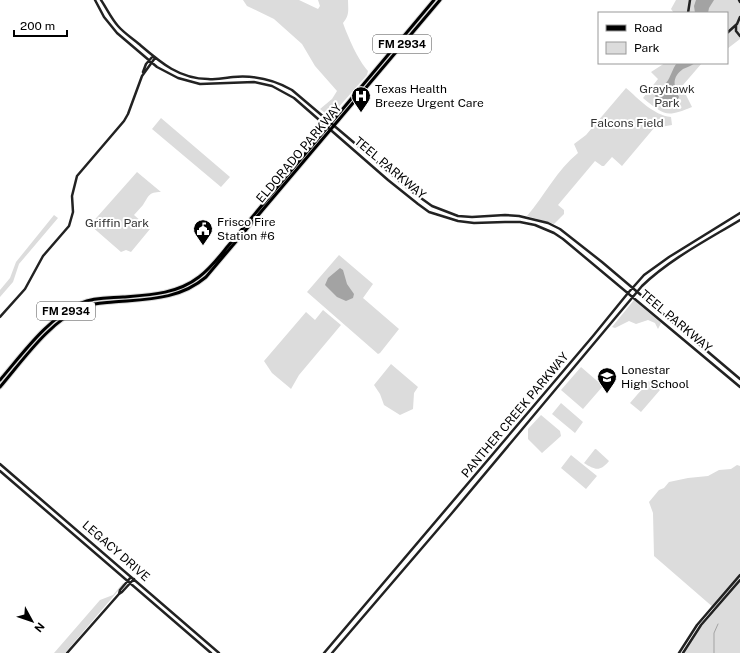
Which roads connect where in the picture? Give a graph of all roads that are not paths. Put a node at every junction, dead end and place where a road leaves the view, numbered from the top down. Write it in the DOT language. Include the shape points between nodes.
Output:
graph roads {
  1 [pos="94,0"];
  2 [pos="101,0"];
  3 [pos="434,0"];
  4 [pos="440,0"];
  5 [pos="690,0"];
  6 [pos="688,12"];
  7 [pos="740,17"];
  8 [pos="736,25"];
  9 [pos="728,32"];
  10 [pos="738,33"];
  11 [pos="740,36"];
  12 [pos="154,57"];
  13 [pos="150,61"];
  14 [pos="231,77"];
  15 [pos="274,81"];
  16 [pos="232,83"];
  17 [pos="272,86"];
  18 [pos="362,86"];
  19 [pos="365,89"];
  20 [pos="301,97"];
  21 [pos="298,101"];
  22 [pos="331,122"];
  23 [pos="335,125"];
  24 [pos="328,126"];
  25 [pos="331,129"];
  26 [pos="367,152"];
  27 [pos="362,157"];
  28 [pos="740,213"];
  29 [pos="740,220"];
  30 [pos="216,260"];
  31 [pos="219,263"];
  32 [pos="632,288"];
  33 [pos="637,292"];
  34 [pos="628,293"];
  35 [pos="633,297"];
  36 [pos="0,317"];
  37 [pos="668,317"];
  38 [pos="663,322"];
  39 [pos="604,324"];
  40 [pos="608,327"];
  41 [pos="698,343"];
  42 [pos="694,348"];
  43 [pos="574,359"];
  44 [pos="579,362"];
  45 [pos="740,379"];
  46 [pos="0,380"];
  47 [pos="0,387"];
  48 [pos="740,387"];
  49 [pos="0,464"];
  50 [pos="483,466"];
  51 [pos="488,470"];
  52 [pos="0,471"];
  53 [pos="455,500"];
  54 [pos="460,504"];
  55 [pos="740,575"];
  56 [pos="132,578"];
  57 [pos="740,580"];
  58 [pos="129,582"];
  59 [pos="373,597"];
  60 [pos="377,601"];
  61 [pos="183,622"];
  62 [pos="179,626"];
  63 [pos="215,649"];
  64 [pos="67,653"];
  65 [pos="212,653"];
  66 [pos="220,653"];
  67 [pos="324,653"];
  68 [pos="332,653"];
  69 [pos="679,653"];
  70 [pos="683,653"];
  1 -- 13 [label="main road, TEEL PARKWAY" via="117,33"];
  2 -- 12 [label="main road, TEEL PARKWAY" via="118,26"];
  3 -- 18 [label="main road, ELDORADO PARKWAY / FM 2934"];
  4 -- 19 [label="main road, ELDORADO PARKWAY / FM 2934"];
  5 -- 6 [label="main road"];
  7 -- 8 [label="main road"];
  8 -- 9 [label="main road"];
  8 -- 10 [label="main road"];
  9 -- 10 [label="main road"];
  10 -- 11 [label="main road"];
  12 -- 13 [label="main road"];
  12 -- 14 [label="main road, TEEL PARKWAY" via="175,71 190,77"];
  13 -- 16 [label="main road, TEEL PARKWAY" via="165,72 189,82 212,85"];
  13 -- 36 [label="main road" via="143,72 124,121 77,176 69,226 43,256 25,288"];
  14 -- 15 [label="main road, TEEL PARKWAY" via="250,76"];
  14 -- 16 [label="main road"];
  15 -- 17 [label="main road"];
  15 -- 20 [label="main road, TEEL PARKWAY"];
  16 -- 17 [label="main road, TEEL PARKWAY" via="254,82"];
  17 -- 21 [label="main road, TEEL PARKWAY"];
  18 -- 19 [label="main road"];
  18 -- 22 [label="main road, ELDORADO PARKWAY / FM 2934"];
  19 -- 23 [label="main road, ELDORADO PARKWAY / FM 2934"];
  20 -- 21 [label="main road"];
  20 -- 22 [label="main road, TEEL PARKWAY"];
  21 -- 24 [label="main road, TEEL PARKWAY"];
  22 -- 23 [label="main road, TEEL PARKWAY"];
  22 -- 24 [label="main road, ELDORADO PARKWAY / FM 2934"];
  23 -- 25 [label="main road, ELDORADO PARKWAY / FM 2934"];
  23 -- 26 [label="main road, TEEL PARKWAY"];
  24 -- 25 [label="main road, TEEL PARKWAY"];
  24 -- 30 [label="main road, ELDORADO PARKWAY / FM 2934"];
  25 -- 27 [label="main road, TEEL PARKWAY"];
  25 -- 31 [label="main road, ELDORADO PARKWAY / FM 2934"];
  26 -- 27 [label="main road"];
  26 -- 32 [label="main road, TEEL PARKWAY" via="416,194 438,209 458,216 519,216 548,223 560,229"];
  27 -- 34 [label="main road, TEEL PARKWAY" via="429,212 465,222 520,222 554,233 571,244"];
  28 -- 32 [label="main road, PANTHER CREEK PARKWAY" via="659,264"];
  29 -- 33 [label="main road, PANTHER CREEK PARKWAY" via="661,269"];
  30 -- 31 [label="main road"];
  30 -- 46 [label="main road, ELDORADO PARKWAY / FM 2934" via="199,277 182,287 158,294 94,300 68,310 47,327"];
  31 -- 47 [label="main road, ELDORADO PARKWAY / FM 2934" via="202,280 183,292 158,298 95,304 70,314 50,330"];
  32 -- 33 [label="main road, TEEL PARKWAY"];
  32 -- 34 [label="main road, PANTHER CREEK PARKWAY"];
  33 -- 35 [label="main road, PANTHER CREEK PARKWAY"];
  33 -- 37 [label="main road, TEEL PARKWAY"];
  34 -- 35 [label="main road, TEEL PARKWAY"];
  34 -- 39 [label="main road, PANTHER CREEK PARKWAY"];
  35 -- 38 [label="main road, TEEL PARKWAY"];
  35 -- 40 [label="main road, PANTHER CREEK PARKWAY"];
  37 -- 38 [label="main road"];
  37 -- 41 [label="main road, TEEL PARKWAY"];
  38 -- 42 [label="main road, TEEL PARKWAY"];
  39 -- 40 [label="main road"];
  39 -- 43 [label="main road, PANTHER CREEK PARKWAY"];
  40 -- 44 [label="main road, PANTHER CREEK PARKWAY"];
  41 -- 42 [label="main road"];
  41 -- 45 [label="main road, TEEL PARKWAY"];
  42 -- 48 [label="main road, TEEL PARKWAY"];
  43 -- 44 [label="main road"];
  43 -- 50 [label="main road, PANTHER CREEK PARKWAY"];
  44 -- 51 [label="main road, PANTHER CREEK PARKWAY"];
  49 -- 56 [label="main road, LEGACY DRIVE"];
  50 -- 51 [label="main road"];
  50 -- 53 [label="main road, PANTHER CREEK PARKWAY"];
  51 -- 54 [label="main road, PANTHER CREEK PARKWAY"];
  52 -- 58 [label="main road, LEGACY DRIVE"];
  53 -- 54 [label="main road"];
  53 -- 59 [label="main road, PANTHER CREEK PARKWAY"];
  54 -- 60 [label="main road, PANTHER CREEK PARKWAY"];
  55 -- 69 [label="main road" via="697,625"];
  56 -- 58 [label="main road"];
  56 -- 61 [label="main road, LEGACY DRIVE"];
  57 -- 70 [label="main road" via="701,625"];
  58 -- 62 [label="main road, LEGACY DRIVE"];
  58 -- 64 [label="main road"];
  59 -- 60 [label="main road"];
  59 -- 67 [label="main road, PANTHER CREEK PARKWAY"];
  60 -- 68 [label="main road, PANTHER CREEK PARKWAY"];
  61 -- 62 [label="main road"];
  61 -- 63 [label="main road, LEGACY DRIVE"];
  62 -- 65 [label="main road, LEGACY DRIVE"];
  63 -- 65 [label="main road"];
  63 -- 66 [label="main road, LEGACY DRIVE"];
}
